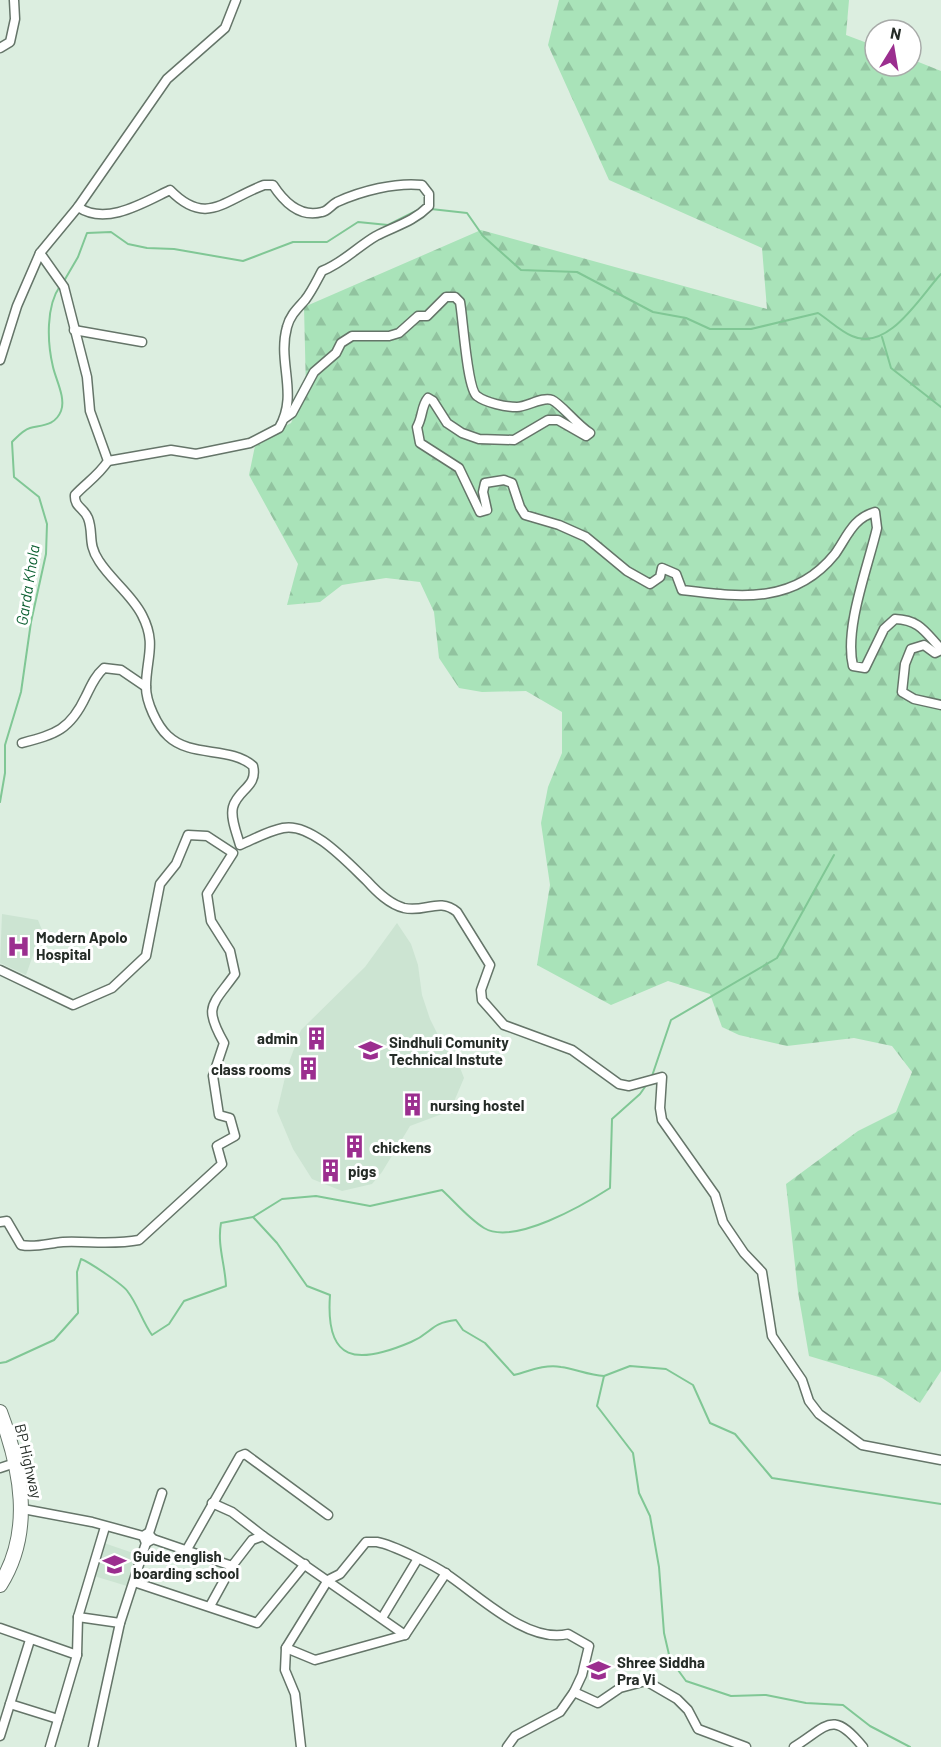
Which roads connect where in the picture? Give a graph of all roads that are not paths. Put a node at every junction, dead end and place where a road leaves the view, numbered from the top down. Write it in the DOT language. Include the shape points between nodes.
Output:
graph roads {
  1 [pos="14,0"];
  2 [pos="236,0"];
  3 [pos="0,48"];
  4 [pos="78,207"];
  5 [pos="40,253"];
  6 [pos="75,330"];
  7 [pos="142,342"];
  8 [pos="0,360"];
  9 [pos="285,418"];
  10 [pos="108,461"];
  11 [pos="941,649"];
  12 [pos="146,687"];
  13 [pos="941,705"];
  14 [pos="22,744"];
  15 [pos="240,845"];
  16 [pos="232,853"];
  17 [pos="0,970"];
  18 [pos="0,1222"];
  19 [pos="0,1412"];
  20 [pos="941,1460"];
  21 [pos="15,1463"];
  22 [pos="0,1468"];
  23 [pos="162,1493"];
  24 [pos="212,1503"];
  25 [pos="23,1509"];
  26 [pos="328,1515"];
  27 [pos="105,1527"];
  28 [pos="263,1536"];
  29 [pos="148,1538"];
  30 [pos="186,1551"];
  31 [pos="417,1560"];
  32 [pos="305,1564"];
  33 [pos="232,1566"];
  34 [pos="446,1573"];
  35 [pos="328,1580"];
  36 [pos="134,1582"];
  37 [pos="0,1585"];
  38 [pos="210,1606"];
  39 [pos="78,1617"];
  40 [pos="382,1618"];
  41 [pos="120,1623"];
  42 [pos="0,1629"];
  43 [pos="405,1635"];
  44 [pos="30,1640"];
  45 [pos="286,1648"];
  46 [pos="77,1655"];
  47 [pos="574,1692"];
  48 [pos="10,1704"];
  49 [pos="58,1719"];
  50 [pos="0,1736"];
  51 [pos="50,1747"];
  52 [pos="93,1747"];
  53 [pos="301,1747"];
  54 [pos="507,1747"];
  55 [pos="746,1747"];
  56 [pos="794,1747"];
  57 [pos="863,1747"];
  1 -- 3 [label="street" via="14,30 10,42"];
  2 -- 4 [label="street" via="225,28 167,79"];
  4 -- 5 [label="street"];
  4 -- 9 [label="street" via="98,215 116,213 170,190 192,208 206,211 264,185 273,185 294,209 312,214 389,184 422,185 429,194 429,206 423,212 412,221 379,234 338,265 321,271 306,298 294,310 284,345 290,398"];
  5 -- 6 [label="street" via="64,286"];
  5 -- 8 [label="street"];
  6 -- 7 [label="street"];
  6 -- 10 [label="street" via="87,377 90,411"];
  9 -- 10 [label="street" via="279,428 250,443 196,454 171,450"];
  9 -- 11 [label="street" via="292,413 314,372 336,353 341,343 352,336 399,333 418,316 427,316 446,297 454,297 460,302 472,391 477,396 509,407 553,400 590,433 586,436 558,420 548,420 514,440 479,438 447,423 428,398 417,427 420,442 459,468 480,512 487,510 485,483 504,480 512,483 525,515 586,537 627,571 650,584 660,577 662,568 676,574 682,590 723,595 770,594 795,588 835,553 862,515 875,512 877,528 851,632 853,666 865,668 884,629 895,619 910,620 921,627"];
  10 -- 12 [label="street" via="74,499 88,518 90,544 100,564 142,614 150,639"];
  11 -- 13 [label="street" via="935,653 924,645 911,649 902,692"];
  12 -- 14 [label="street" via="121,670 104,668 66,727 54,735"];
  12 -- 15 [label="street" via="156,719 168,736 183,746 235,757 253,766 252,783 232,808"];
  15 -- 16 [label="street"];
  15 -- 20 [label="street" via="285,827 299,828 318,837 381,895 404,908 425,909 442,903 450,906 490,965 481,990 482,1000 504,1025 572,1050 619,1084 629,1086 662,1077 662,1120 715,1195 723,1222 762,1272 772,1336 802,1380 809,1401 838,1430 862,1445"];
  16 -- 17 [label="street" via="207,836 188,836 176,864 160,884 146,956 112,988 73,1005"];
  16 -- 18 [label="street" via="207,894 211,921 230,951 236,974 212,1007 211,1019 224,1043 213,1076 219,1115 230,1118 235,1136 217,1146 222,1164 139,1240 61,1242 31,1247 21,1245 7,1221"];
  19 -- 21 [label="highway, BP Highway"];
  21 -- 22 [label="street"];
  21 -- 25 [label="highway, BP Highway"];
  23 -- 29 [label="street"];
  24 -- 26 [label="street" via="240,1456 245,1454"];
  24 -- 28 [label="street" via="232,1512"];
  24 -- 30 [label="street"];
  25 -- 27 [label="street"];
  25 -- 37 [label="highway, BP Highway" via="13,1560"];
  27 -- 29 [label="street"];
  27 -- 39 [label="street"];
  28 -- 32 [label="street"];
  28 -- 33 [label="street" via="252,1540"];
  29 -- 30 [label="street"];
  29 -- 36 [label="street"];
  30 -- 33 [label="street"];
  31 -- 34 [label="street"];
  31 -- 35 [label="street" via="387,1544 366,1542 340,1574"];
  31 -- 40 [label="street"];
  32 -- 35 [label="street"];
  32 -- 38 [label="street" via="257,1623"];
  33 -- 38 [label="street"];
  34 -- 43 [label="street"];
  34 -- 47 [label="street" via="532,1631 568,1634 589,1646"];
  35 -- 40 [label="street"];
  35 -- 45 [label="street"];
  36 -- 38 [label="street"];
  36 -- 41 [label="street"];
  39 -- 41 [label="street"];
  39 -- 46 [label="street"];
  40 -- 43 [label="street"];
  41 -- 52 [label="street"];
  42 -- 44 [label="street"];
  43 -- 45 [label="street" via="315,1660"];
  44 -- 46 [label="street"];
  44 -- 48 [label="street"];
  45 -- 53 [label="street" via="285,1670 295,1694"];
  46 -- 49 [label="street"];
  47 -- 54 [label="street" via="560,1712 515,1736"];
  47 -- 55 [label="street" via="598,1703 620,1688 646,1681 677,1699 698,1729"];
  48 -- 49 [label="street"];
  48 -- 50 [label="street"];
  49 -- 51 [label="street"];
  56 -- 57 [label="street" via="832,1724 843,1725"];
}
